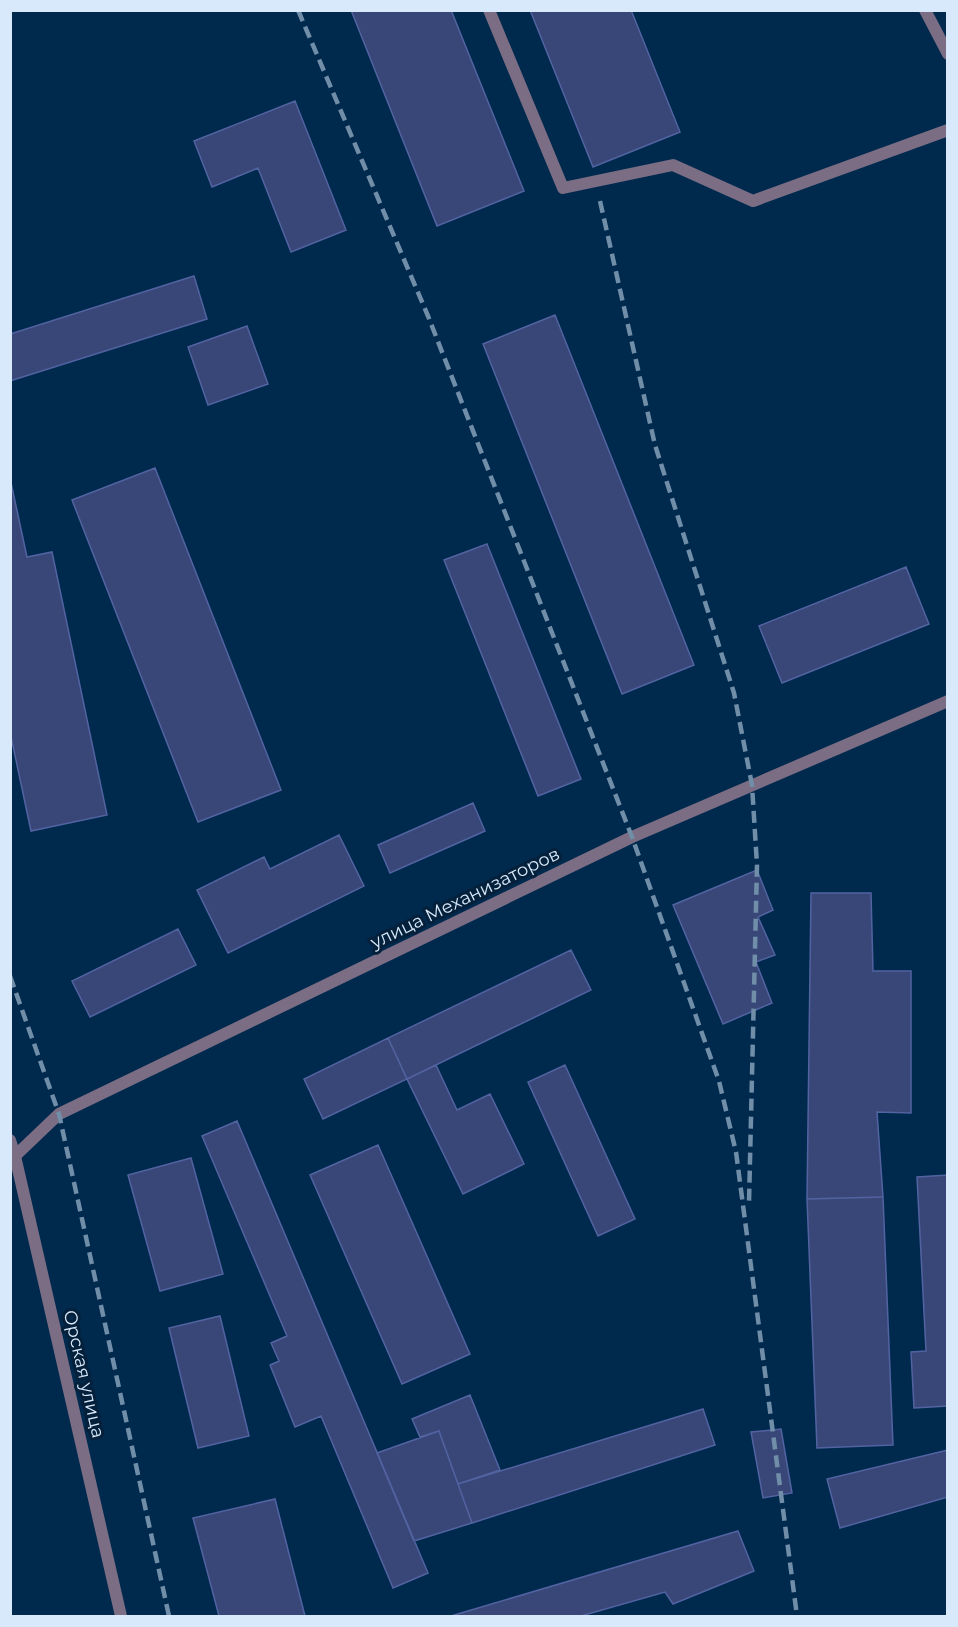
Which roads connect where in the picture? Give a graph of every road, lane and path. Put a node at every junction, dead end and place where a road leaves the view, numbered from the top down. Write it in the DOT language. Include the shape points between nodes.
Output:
graph roads {
  1 [pos="489,10"];
  2 [pos="925,10"];
  3 [pos="948,54"];
  4 [pos="948,130"];
  5 [pos="948,701"];
  6 [pos="10,1140"];
  7 [pos="15,1156"];
  8 [pos="122,1617"];
  1 -- 4 [label="street" via="563,188 673,165 753,201"];
  2 -- 3 [label="street"];
  5 -- 7 [label="street, улица Механизаторов" via="633,837 59,1114"];
  6 -- 7 [label="street, Орская улица"];
  7 -- 8 [label="street, Орская улица"];
}
